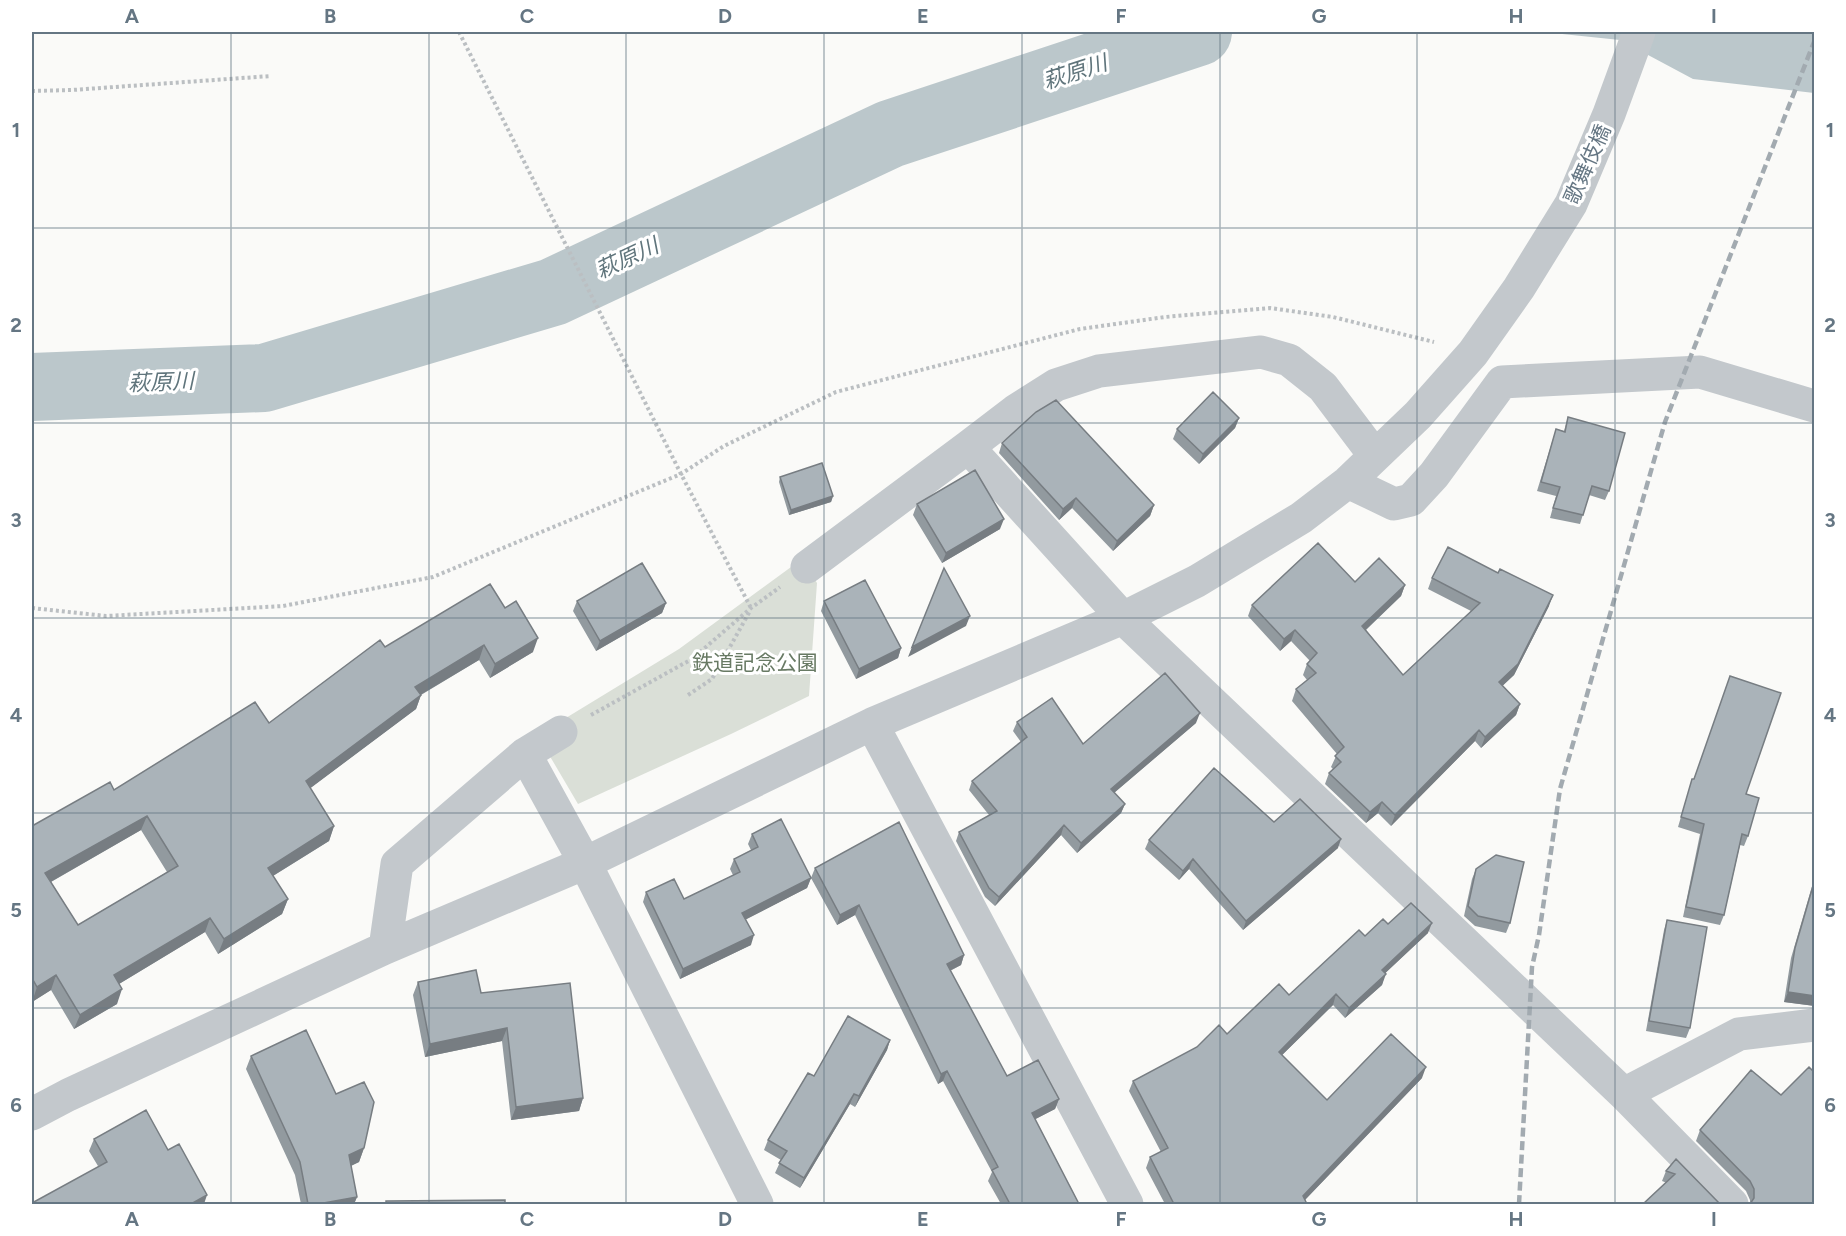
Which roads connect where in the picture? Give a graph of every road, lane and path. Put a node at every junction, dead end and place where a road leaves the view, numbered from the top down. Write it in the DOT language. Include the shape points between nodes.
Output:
graph roads {
  1 [pos="459,32"];
  2 [pos="1639,32"];
  3 [pos="271,75"];
  4 [pos="32,91"];
  5 [pos="1473,352"];
  6 [pos="1815,406"];
  7 [pos="968,447"];
  8 [pos="1375,456"];
  9 [pos="681,474"];
  10 [pos="1348,482"];
  11 [pos="807,567"];
  12 [pos="32,608"];
  13 [pos="751,608"];
  14 [pos="1123,618"];
  15 [pos="688,695"];
  16 [pos="872,724"];
  17 [pos="561,732"];
  18 [pos="525,754"];
  19 [pos="585,863"];
  20 [pos="385,948"];
  21 [pos="1815,1024"];
  22 [pos="1624,1094"];
  23 [pos="32,1114"];
  24 [pos="758,1204"];
  25 [pos="1127,1204"];
  26 [pos="1732,1204"];
  1 -- 9 [label="path"];
  2 -- 5 [label="street, 歌舞伎橋" via="1610,114 1571,204 1519,288"];
  3 -- 4 [label="path"];
  5 -- 8 [label="street, 歌舞伎橋" via="1418,415"];
  5 -- 9 [label="path" via="1333,317 1270,308 1165,316 1080,328 836,392 724,446"];
  6 -- 10 [label="street" via="1700,372 1502,382 1434,476 1411,500 1394,504"];
  7 -- 8 [label="street" via="1056,385 1099,371 1261,352 1289,360 1323,387"];
  7 -- 11 [label="street"];
  7 -- 14 [label="street"];
  8 -- 10 [label="street, 歌舞伎橋"];
  9 -- 12 [label="path" via="433,577 283,606 106,616"];
  9 -- 13 [label="path"];
  10 -- 14 [label="street, 歌舞伎橋" via="1301,518 1197,581"];
  13 -- 15 [label="path" via="712,679"];
  13 -- 17 [label="path" via="692,659"];
  14 -- 16 [label="street, 歌舞伎橋"];
  14 -- 22 [label="street"];
  16 -- 19 [label="street, 歌舞伎橋"];
  16 -- 25 [label="street"];
  17 -- 18 [label="street"];
  18 -- 19 [label="street"];
  18 -- 20 [label="street" via="398,864"];
  19 -- 20 [label="street, 歌舞伎橋"];
  19 -- 24 [label="street"];
  20 -- 23 [label="street, 歌舞伎橋"];
  21 -- 22 [label="street" via="1739,1034"];
  22 -- 26 [label="street"];
}
